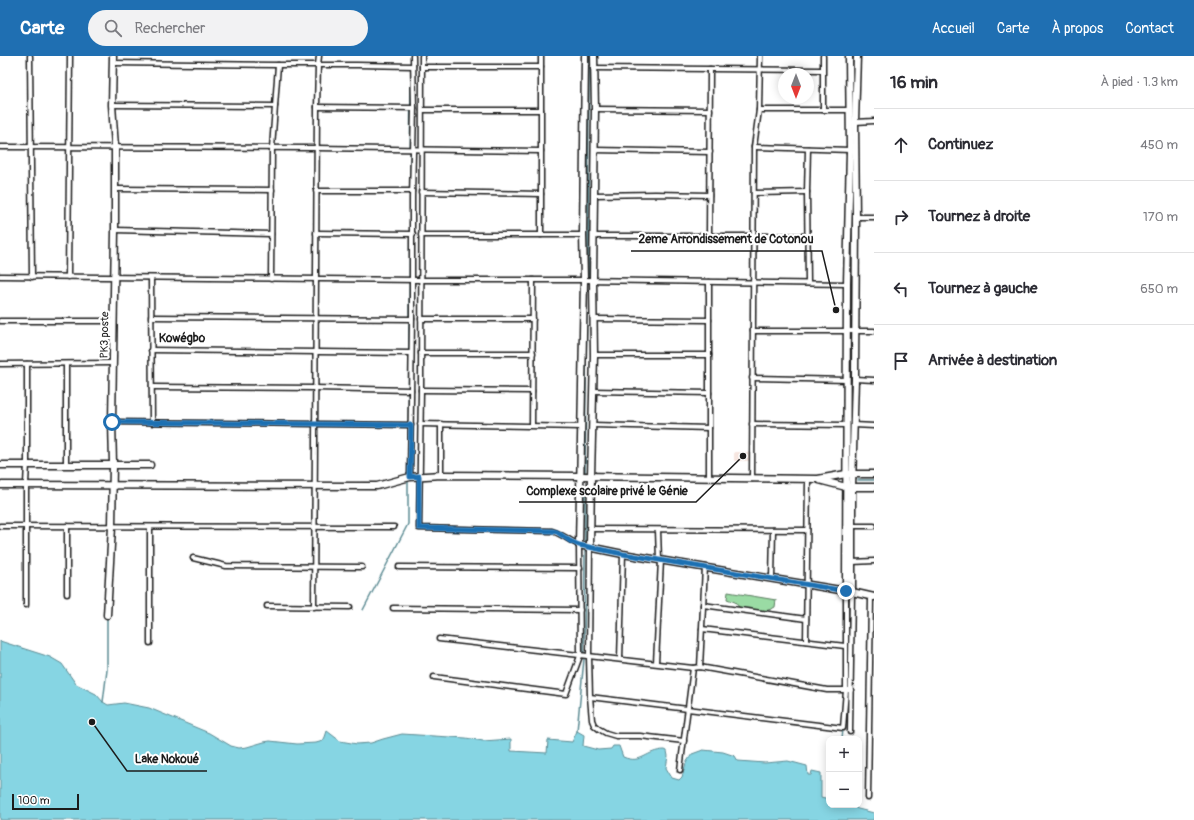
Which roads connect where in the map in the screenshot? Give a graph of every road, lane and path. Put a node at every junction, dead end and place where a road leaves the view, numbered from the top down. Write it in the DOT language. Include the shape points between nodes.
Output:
graph roads {
  1 [pos="30,56"];
  2 [pos="70,56"];
  3 [pos="319,56"];
  4 [pos="413,56"];
  5 [pos="422,56"];
  6 [pos="541,56"];
  7 [pos="586,56"];
  8 [pos="594,56"];
  9 [pos="760,56"];
  10 [pos="823,56"];
  11 [pos="849,56"];
  12 [pos="856,56"];
  13 [pos="113,59"];
  14 [pos="278,65"];
  15 [pos="318,65"];
  16 [pos="413,66"];
  17 [pos="422,67"];
  18 [pos="541,67"];
  19 [pos="593,68"];
  20 [pos="710,69"];
  21 [pos="760,69"];
  22 [pos="822,70"];
  23 [pos="112,105"];
  24 [pos="275,106"];
  25 [pos="317,107"];
  26 [pos="414,108"];
  27 [pos="595,109"];
  28 [pos="422,110"];
  29 [pos="541,110"];
  30 [pos="710,110"];
  31 [pos="759,110"];
  32 [pos="823,110"];
  33 [pos="850,110"];
  34 [pos="874,121"];
  35 [pos="855,122"];
  36 [pos="0,147"];
  37 [pos="31,147"];
  38 [pos="68,147"];
  39 [pos="115,147"];
  40 [pos="272,148"];
  41 [pos="316,148"];
  42 [pos="754,148"];
  43 [pos="808,149"];
  44 [pos="412,150"];
  45 [pos="421,150"];
  46 [pos="594,150"];
  47 [pos="850,150"];
  48 [pos="541,151"];
  49 [pos="710,152"];
  50 [pos="115,189"];
  51 [pos="272,190"];
  52 [pos="316,191"];
  53 [pos="412,191"];
  54 [pos="421,192"];
  55 [pos="807,192"];
  56 [pos="754,193"];
  57 [pos="541,194"];
  58 [pos="594,195"];
  59 [pos="709,195"];
  60 [pos="412,198"];
  61 [pos="421,198"];
  62 [pos="856,217"];
  63 [pos="874,217"];
  64 [pos="115,230"];
  65 [pos="316,233"];
  66 [pos="271,234"];
  67 [pos="413,234"];
  68 [pos="421,235"];
  69 [pos="541,235"];
  70 [pos="583,235"];
  71 [pos="709,235"];
  72 [pos="753,235"];
  73 [pos="594,236"];
  74 [pos="808,236"];
  75 [pos="0,276"];
  76 [pos="32,277"];
  77 [pos="68,277"];
  78 [pos="114,278"];
  79 [pos="150,278"];
  80 [pos="270,279"];
  81 [pos="316,279"];
  82 [pos="412,280"];
  83 [pos="420,280"];
  84 [pos="533,280"];
  85 [pos="584,280"];
  86 [pos="593,280"];
  87 [pos="710,282"];
  88 [pos="753,282"];
  89 [pos="808,283"];
  90 [pos="847,284"];
  91 [pos="151,317"];
  92 [pos="316,318"];
  93 [pos="412,319"];
  94 [pos="421,319"];
  95 [pos="532,319"];
  96 [pos="594,320"];
  97 [pos="709,320"];
  98 [pos="0,321"];
  99 [pos="114,321"];
  100 [pos="753,331"];
  101 [pos="847,331"];
  102 [pos="855,331"];
  103 [pos="874,331"];
  104 [pos="151,350"];
  105 [pos="315,352"];
  106 [pos="411,353"];
  107 [pos="421,353"];
  108 [pos="533,353"];
  109 [pos="594,355"];
  110 [pos="709,355"];
  111 [pos="113,363"];
  112 [pos="0,364"];
  113 [pos="27,364"];
  114 [pos="66,364"];
  115 [pos="752,378"];
  116 [pos="847,380"];
  117 [pos="856,380"];
  118 [pos="874,380"];
  119 [pos="152,387"];
  120 [pos="315,388"];
  121 [pos="411,390"];
  122 [pos="421,390"];
  123 [pos="532,391"];
  124 [pos="593,391"];
  125 [pos="709,394"];
  126 [pos="112,422"];
  127 [pos="152,423"];
  128 [pos="315,423"];
  129 [pos="420,424"];
  130 [pos="441,424"];
  131 [pos="752,424"];
  132 [pos="411,425"];
  133 [pos="532,425"];
  134 [pos="593,425"];
  135 [pos="846,425"];
  136 [pos="854,425"];
  137 [pos="874,426"];
  138 [pos="581,427"];
  139 [pos="709,428"];
  140 [pos="0,464"];
  141 [pos="27,464"];
  142 [pos="66,464"];
  143 [pos="113,464"];
  144 [pos="150,465"];
  145 [pos="846,474"];
  146 [pos="853,474"];
  147 [pos="874,474"];
  148 [pos="419,476"];
  149 [pos="442,476"];
  150 [pos="581,476"];
  151 [pos="591,476"];
  152 [pos="410,477"];
  153 [pos="709,478"];
  154 [pos="752,479"];
  155 [pos="808,479"];
  156 [pos="818,479"];
  157 [pos="26,484"];
  158 [pos="0,485"];
  159 [pos="113,485"];
  160 [pos="315,486"];
  161 [pos="849,487"];
  162 [pos="874,487"];
  163 [pos="0,526"];
  164 [pos="27,526"];
  165 [pos="67,526"];
  166 [pos="853,526"];
  167 [pos="874,526"];
  168 [pos="112,527"];
  169 [pos="150,527"];
  170 [pos="314,527"];
  171 [pos="394,527"];
  172 [pos="590,529"];
  173 [pos="658,530"];
  174 [pos="773,530"];
  175 [pos="807,530"];
  176 [pos="579,545"];
  177 [pos="590,547"];
  178 [pos="623,554"];
  179 [pos="193,558"];
  180 [pos="660,560"];
  181 [pos="852,562"];
  182 [pos="874,562"];
  183 [pos="314,567"];
  184 [pos="362,567"];
  185 [pos="399,567"];
  186 [pos="580,568"];
  187 [pos="705,568"];
  188 [pos="772,579"];
  189 [pos="806,584"];
  190 [pos="849,591"];
  191 [pos="68,594"];
  192 [pos="873,597"];
  193 [pos="26,605"];
  194 [pos="703,605"];
  195 [pos="267,606"];
  196 [pos="314,607"];
  197 [pos="350,607"];
  198 [pos="393,608"];
  199 [pos="580,610"];
  200 [pos="107,615"];
  201 [pos="806,619"];
  202 [pos="702,630"];
  203 [pos="439,639"];
  204 [pos="806,641"];
  205 [pos="150,643"];
  206 [pos="845,646"];
  207 [pos="580,656"];
  208 [pos="590,656"];
  209 [pos="620,660"];
  210 [pos="656,664"];
  211 [pos="700,667"];
  212 [pos="693,668"];
  213 [pos="434,677"];
  214 [pos="846,690"];
  215 [pos="851,690"];
  216 [pos="590,697"];
  217 [pos="688,708"];
  218 [pos="850,732"];
  219 [pos="684,741"];
  220 [pos="680,770"];
  221 [pos="868,798"];
  1 -- 37 [label="street"];
  2 -- 38 [label="street"];
  3 -- 15 [label="street"];
  4 -- 16 [label="street"];
  5 -- 17 [label="street"];
  6 -- 18 [label="street"];
  7 -- 70 [label="street"];
  8 -- 19 [label="street"];
  9 -- 21 [label="street"];
  10 -- 22 [label="street"];
  11 -- 33 [label="street"];
  12 -- 35 [label="street"];
  13 -- 14 [label="street"];
  13 -- 23 [label="street, PK3 poste"];
  14 -- 15 [label="street"];
  14 -- 24 [label="street"];
  15 -- 16 [label="street"];
  15 -- 25 [label="street"];
  16 -- 26 [label="street"];
  17 -- 18 [label="street"];
  17 -- 28 [label="street"];
  18 -- 29 [label="street"];
  19 -- 20 [label="street"];
  19 -- 27 [label="street"];
  20 -- 21 [label="street"];
  20 -- 30 [label="street"];
  21 -- 22 [label="street"];
  21 -- 31 [label="street"];
  22 -- 32 [label="street"];
  23 -- 24 [label="street"];
  23 -- 39 [label="street, PK3 poste"];
  24 -- 40 [label="street"];
  25 -- 26 [label="street"];
  25 -- 41 [label="street"];
  26 -- 44 [label="street"];
  27 -- 30 [label="street"];
  27 -- 46 [label="street"];
  28 -- 29 [label="street"];
  28 -- 45 [label="street"];
  29 -- 48 [label="street"];
  30 -- 49 [label="street"];
  31 -- 32 [label="street"];
  31 -- 42 [label="street"];
  32 -- 33 [label="street"];
  33 -- 47 [label="street"];
  34 -- 35 [label="street"];
  35 -- 62 [label="street"];
  36 -- 37 [label="street"];
  37 -- 38 [label="street"];
  37 -- 76 [label="street"];
  38 -- 39 [label="street"];
  38 -- 77 [label="street"];
  39 -- 40 [label="street"];
  39 -- 50 [label="street, PK3 poste"];
  40 -- 41 [label="street"];
  40 -- 51 [label="street"];
  41 -- 44 [label="street"];
  41 -- 52 [label="street"];
  42 -- 43 [label="street"];
  42 -- 56 [label="street"];
  43 -- 47 [label="street"];
  43 -- 55 [label="street"];
  44 -- 45 [label="street"];
  44 -- 53 [label="street"];
  45 -- 48 [label="street"];
  45 -- 54 [label="street"];
  46 -- 49 [label="street"];
  46 -- 58 [label="street"];
  47 -- 90 [label="street"];
  48 -- 57 [label="street"];
  49 -- 59 [label="street"];
  50 -- 51 [label="street"];
  50 -- 64 [label="street, PK3 poste"];
  51 -- 66 [label="street"];
  52 -- 53 [label="street"];
  52 -- 65 [label="street"];
  53 -- 60 [label="street"];
  54 -- 57 [label="street"];
  54 -- 61 [label="street"];
  55 -- 56 [label="street"];
  55 -- 74 [label="street"];
  56 -- 72 [label="street"];
  57 -- 69 [label="street"];
  58 -- 59 [label="street"];
  58 -- 73 [label="street"];
  59 -- 71 [label="street"];
  60 -- 61 [label="street"];
  60 -- 67 [label="street"];
  61 -- 68 [label="street"];
  62 -- 63 [label="street"];
  62 -- 102 [label="street"];
  64 -- 66 [label="street"];
  64 -- 78 [label="street, PK3 poste"];
  65 -- 67 [label="street"];
  65 -- 81 [label="street"];
  66 -- 80 [label="street"];
  67 -- 82 [label="street"];
  68 -- 69 [label="street"];
  68 -- 83 [label="street"];
  69 -- 70 [label="street"];
  70 -- 85 [label="street"];
  71 -- 72 [label="street"];
  71 -- 73 [label="street"];
  72 -- 74 [label="street"];
  72 -- 88 [label="street"];
  73 -- 86 [label="street"];
  74 -- 89 [label="street"];
  75 -- 76 [label="street"];
  76 -- 77 [label="street"];
  77 -- 78 [label="street"];
  78 -- 79 [label="street"];
  78 -- 99 [label="street, PK3 poste"];
  79 -- 80 [label="street"];
  79 -- 91 [label="street"];
  80 -- 81 [label="street"];
  81 -- 82 [label="street"];
  81 -- 92 [label="street"];
  82 -- 83 [label="street"];
  82 -- 93 [label="street"];
  83 -- 84 [label="street"];
  83 -- 94 [label="street"];
  84 -- 85 [label="street"];
  84 -- 95 [label="street"];
  85 -- 86 [label="street"];
  85 -- 138 [label="street"];
  86 -- 87 [label="street"];
  86 -- 96 [label="street"];
  87 -- 88 [label="street"];
  87 -- 97 [label="street"];
  88 -- 89 [label="street"];
  88 -- 100 [label="street"];
  89 -- 90 [label="street"];
  90 -- 101 [label="street"];
  91 -- 92 [label="street"];
  91 -- 104 [label="street"];
  92 -- 93 [label="street"];
  92 -- 105 [label="street"];
  93 -- 106 [label="street"];
  94 -- 95 [label="street"];
  94 -- 107 [label="street"];
  95 -- 108 [label="street"];
  96 -- 97 [label="street"];
  96 -- 109 [label="street"];
  97 -- 110 [label="street"];
  98 -- 99 [label="street"];
  99 -- 111 [label="street, PK3 poste"];
  100 -- 101 [label="street"];
  100 -- 115 [label="street"];
  101 -- 102 [label="street"];
  101 -- 116 [label="street"];
  102 -- 103 [label="street"];
  102 -- 117 [label="street"];
  104 -- 105 [label="street"];
  104 -- 119 [label="street"];
  105 -- 106 [label="street"];
  105 -- 120 [label="street"];
  106 -- 121 [label="street"];
  107 -- 108 [label="street"];
  107 -- 122 [label="street"];
  108 -- 123 [label="street"];
  109 -- 110 [label="street"];
  109 -- 124 [label="street"];
  110 -- 125 [label="street"];
  111 -- 114 [label="street"];
  111 -- 126 [label="street, PK3 poste"];
  112 -- 113 [label="street"];
  113 -- 114 [label="street"];
  113 -- 141 [label="street"];
  114 -- 142 [label="street"];
  115 -- 116 [label="street"];
  115 -- 131 [label="street"];
  116 -- 135 [label="street"];
  117 -- 118 [label="street"];
  117 -- 136 [label="street"];
  119 -- 120 [label="street"];
  119 -- 127 [label="street"];
  120 -- 121 [label="street"];
  120 -- 128 [label="street"];
  121 -- 132 [label="street"];
  122 -- 123 [label="street"];
  122 -- 129 [label="street"];
  123 -- 133 [label="street"];
  124 -- 125 [label="street"];
  124 -- 134 [label="street"];
  125 -- 139 [label="street"];
  126 -- 127 [label="street"];
  126 -- 143 [label="street, PK3 poste"];
  127 -- 128 [label="street"];
  128 -- 132 [label="street"];
  128 -- 160 [label="street"];
  129 -- 130 [label="street"];
  129 -- 148 [label="street"];
  130 -- 133 [label="street"];
  130 -- 149 [label="street"];
  131 -- 135 [label="street"];
  131 -- 154 [label="street"];
  132 -- 152 [label="street"];
  133 -- 138 [label="street"];
  134 -- 139 [label="street"];
  134 -- 151 [label="street"];
  135 -- 145 [label="street"];
  136 -- 137 [label="street"];
  136 -- 146 [label="street"];
  138 -- 150 [label="street"];
  139 -- 153 [label="street"];
  140 -- 141 [label="street"];
  141 -- 142 [label="street"];
  141 -- 157 [label="street"];
  142 -- 143 [label="street"];
  143 -- 144 [label="street"];
  143 -- 159 [label="street, PK3 poste"];
  145 -- 146 [label="street"];
  145 -- 156 [label="street"];
  145 -- 161 [label="street"];
  146 -- 147 [label="street"];
  146 -- 161 [label="street"];
  148 -- 149 [label="street"];
  148 -- 152 [label="street"];
  148 -- 176 [label="street" via="419,528 546,530 557,532"];
  149 -- 150 [label="street"];
  150 -- 151 [label="street"];
  150 -- 176 [label="street"];
  151 -- 153 [label="street"];
  151 -- 172 [label="street"];
  152 -- 160 [label="street" via="377,486"];
  153 -- 154 [label="street"];
  154 -- 155 [label="street"];
  155 -- 156 [label="street"];
  155 -- 175 [label="street"];
  156 -- 161 [label="street"];
  157 -- 158 [label="street"];
  157 -- 159 [label="street"];
  157 -- 164 [label="street"];
  159 -- 160 [label="street"];
  159 -- 168 [label="street, PK3 poste"];
  160 -- 170 [label="street"];
  161 -- 162 [label="street"];
  161 -- 166 [label="street"];
  161 -- 190 [label="street"];
  163 -- 164 [label="street"];
  164 -- 165 [label="street"];
  164 -- 193 [label="street"];
  165 -- 168 [label="street"];
  165 -- 191 [label="street"];
  166 -- 167 [label="street"];
  166 -- 181 [label="street"];
  168 -- 169 [label="street"];
  168 -- 200 [label="street, PK3 poste"];
  169 -- 170 [label="street"];
  169 -- 205 [label="street"];
  170 -- 171 [label="street"];
  170 -- 183 [label="street"];
  172 -- 173 [label="street"];
  172 -- 177 [label="street"];
  173 -- 174 [label="street"];
  173 -- 180 [label="street"];
  174 -- 175 [label="street"];
  174 -- 188 [label="street"];
  175 -- 189 [label="street"];
  176 -- 177 [label="street"];
  176 -- 186 [label="street"];
  177 -- 178 [label="street"];
  177 -- 208 [label="street"];
  178 -- 180 [label="street"];
  178 -- 209 [label="street"];
  179 -- 183 [label="street" via="226,566"];
  180 -- 187 [label="street"];
  180 -- 210 [label="street"];
  181 -- 182 [label="street"];
  181 -- 190 [label="street"];
  183 -- 184 [label="street"];
  183 -- 196 [label="street"];
  185 -- 186 [label="street"];
  186 -- 199 [label="street"];
  187 -- 188 [label="street"];
  187 -- 194 [label="street"];
  188 -- 189 [label="street"];
  189 -- 190 [label="street"];
  189 -- 201 [label="street"];
  190 -- 192 [label="street"];
  190 -- 206 [label="street"];
  190 -- 215 [label="street"];
  192 -- 221 [label="street"];
  194 -- 201 [label="street"];
  194 -- 202 [label="street"];
  195 -- 196 [label="street"];
  196 -- 197 [label="street"];
  198 -- 199 [label="street"];
  199 -- 207 [label="street"];
  201 -- 204 [label="street"];
  202 -- 204 [label="street"];
  202 -- 211 [label="street"];
  203 -- 207 [label="street"];
  204 -- 206 [label="street"];
  206 -- 214 [label="street"];
  207 -- 208 [label="street"];
  207 -- 213 [label="street" via="566,694"];
  208 -- 209 [label="street"];
  208 -- 216 [label="street"];
  209 -- 210 [label="street"];
  210 -- 212 [label="street"];
  211 -- 212 [label="street"];
  211 -- 214 [label="street" via="827,690"];
  212 -- 217 [label="street"];
  214 -- 215 [label="street"];
  214 -- 217 [label="street" via="843,728"];
  215 -- 218 [label="street"];
  216 -- 217 [label="street"];
  216 -- 219 [label="street" via="594,725 606,733"];
  217 -- 219 [label="street"];
  219 -- 220 [label="street"];
}
